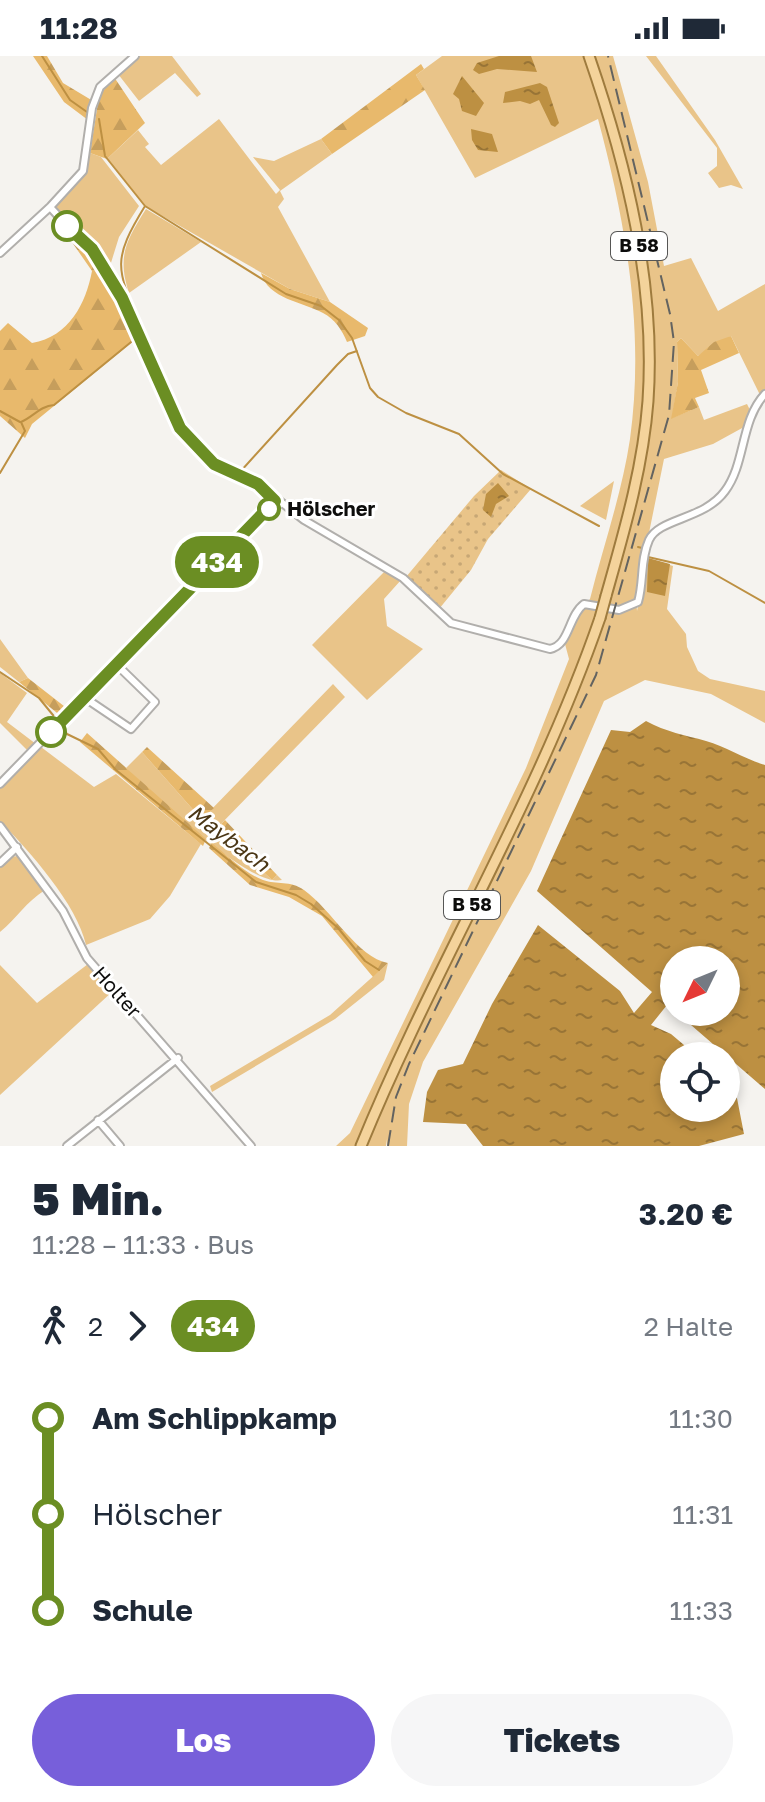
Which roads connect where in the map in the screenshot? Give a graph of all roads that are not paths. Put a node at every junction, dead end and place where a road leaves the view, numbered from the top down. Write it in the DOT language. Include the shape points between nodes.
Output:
graph roads {
  1 [pos="135,56"];
  2 [pos="589,56"];
  3 [pos="50,207"];
  4 [pos="0,253"];
  5 [pos="765,394"];
  6 [pos="275,501"];
  7 [pos="117,665"];
  8 [pos="85,698"];
  9 [pos="0,784"];
  10 [pos="0,826"];
  11 [pos="17,847"];
  12 [pos="0,863"];
  13 [pos="178,1058"];
  14 [pos="98,1120"];
  15 [pos="67,1146"];
  16 [pos="120,1146"];
  17 [pos="251,1146"];
  18 [pos="361,1146"];
  1 -- 3 [label="street" via="100,87 83,171"];
  2 -- 18 [label="main road, B 58, bridge" via="631,204 649,329 643,442 631,506 600,618 554,737"];
  3 -- 4 [label="street"];
  3 -- 6 [label="street" via="104,266 180,428 214,464 258,484"];
  5 -- 6 [label="street" via="753,409 726,490 706,510 662,526 650,537 638,602 619,610 584,604 574,612 564,641 556,648 451,623 403,578"];
  6 -- 7 [label="street"];
  7 -- 8 [label="street"];
  7 -- 8 [label="street" via="155,702 131,729"];
  8 -- 9 [label="street"];
  10 -- 11 [label="street, Holter"];
  11 -- 12 [label="street"];
  11 -- 13 [label="street, Holter" via="63,911 87,958"];
  13 -- 14 [label="street"];
  13 -- 17 [label="street, Holter"];
  14 -- 15 [label="street"];
  14 -- 16 [label="street"];
}
